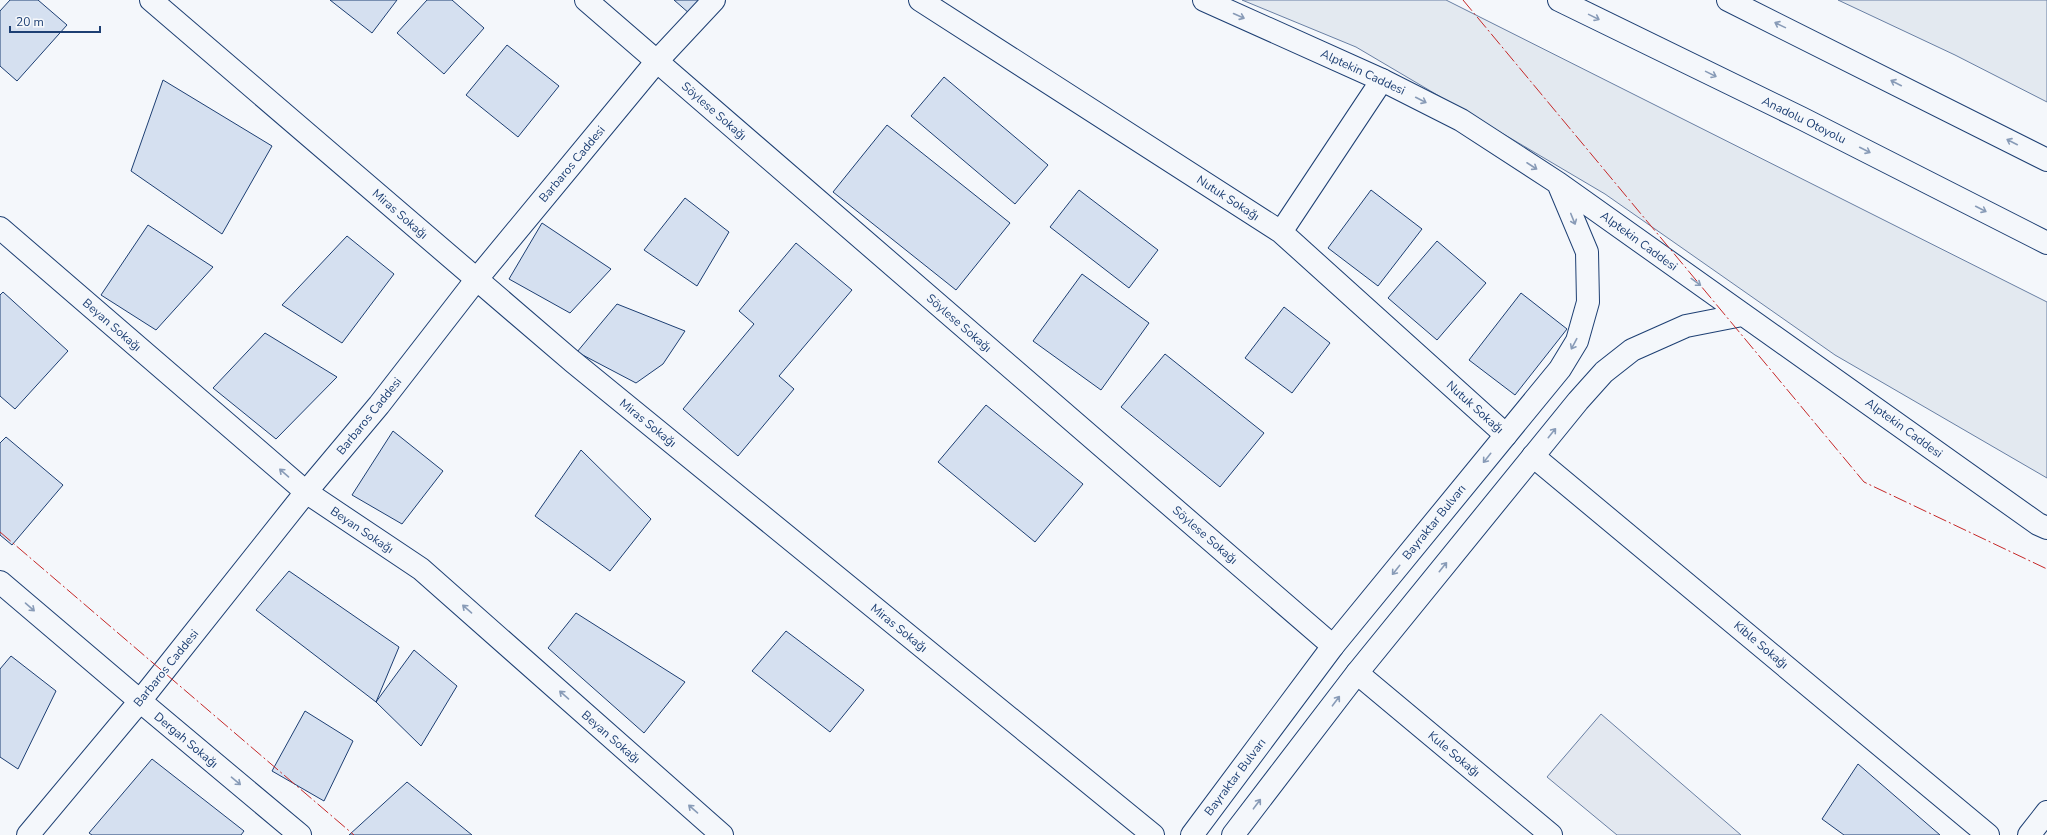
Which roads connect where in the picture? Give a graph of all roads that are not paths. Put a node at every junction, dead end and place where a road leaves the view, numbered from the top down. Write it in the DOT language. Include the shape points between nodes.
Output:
graph roads {
  1 [pos="151,0"];
  2 [pos="586,0"];
  3 [pos="714,0"];
  4 [pos="920,0"];
  5 [pos="1204,0"];
  6 [pos="1559,0"];
  7 [pos="1728,0"];
  8 [pos="657,61"];
  9 [pos="1382,80"];
  10 [pos="2047,160"];
  11 [pos="1558,183"];
  12 [pos="0,228"];
  13 [pos="1281,232"];
  14 [pos="2047,243"];
  15 [pos="476,280"];
  16 [pos="1742,315"];
  17 [pos="1506,435"];
  18 [pos="1533,456"];
  19 [pos="306,492"];
  20 [pos="2047,528"];
  21 [pos="0,582"];
  22 [pos="1333,646"];
  23 [pos="1357,673"];
  24 [pos="140,701"];
  25 [pos="2047,812"];
  26 [pos="28,835"];
  27 [pos="300,835"];
  28 [pos="722,835"];
  29 [pos="1153,835"];
  30 [pos="1192,835"];
  31 [pos="1233,835"];
  32 [pos="1551,835"];
  33 [pos="1988,835"];
  34 [pos="2029,835"];
  1 -- 15 [label="main road, Miras Sokağı"];
  2 -- 8 [label="main road, Söylese Sokağı"];
  3 -- 8 [label="main road, Barbaros Caddesi"];
  4 -- 13 [label="main road, Nutuk Sokağı"];
  5 -- 9 [label="main road, Alptekin Caddesi, one-way"];
  6 -- 14 [label="main road, Anadolu Otoyolu, one-way" via="1801,118"];
  10 -- 7 [label="main road, one-way"];
  8 -- 15 [label="main road, Barbaros Caddesi"];
  8 -- 22 [label="main road, Söylese Sokağı"];
  9 -- 11 [label="main road, Alptekin Caddesi, one-way" via="1461,120"];
  9 -- 13 [label="main road"];
  11 -- 16 [label="main road, Alptekin Caddesi, one-way"];
  11 -- 17 [label="main road, Bayraktar Bulvarı, one-way" via="1586,252 1588,302 1577,341 1560,369"];
  19 -- 12 [label="main road, Beyan Sokağı, one-way"];
  13 -- 17 [label="main road, Nutuk Sokağı"];
  15 -- 19 [label="main road, Barbaros Caddesi" via="379,405"];
  15 -- 29 [label="main road, Miras Sokağı"];
  18 -- 16 [label="main road, one-way" via="1604,372 1632,350 1686,326"];
  16 -- 20 [label="main road, Alptekin Caddesi"];
  17 -- 22 [label="main road, Bayraktar Bulvarı, one-way"];
  23 -- 18 [label="main road, one-way"];
  18 -- 33 [label="main road, Kible Sokağı"];
  19 -- 24 [label="main road, Barbaros Caddesi"];
  28 -- 19 [label="main road, Beyan Sokağı, one-way" via="421,569"];
  21 -- 24 [label="main road, Dergah Sokağı, one-way"];
  22 -- 30 [label="main road, Bayraktar Bulvarı"];
  31 -- 23 [label="main road, one-way"];
  23 -- 32 [label="main road, Kule Sokağı"];
  24 -- 26 [label="main road, Barbaros Caddesi"];
  24 -- 27 [label="main road, Dergah Sokağı, one-way"];
  25 -- 34 [label="main road"];
}
